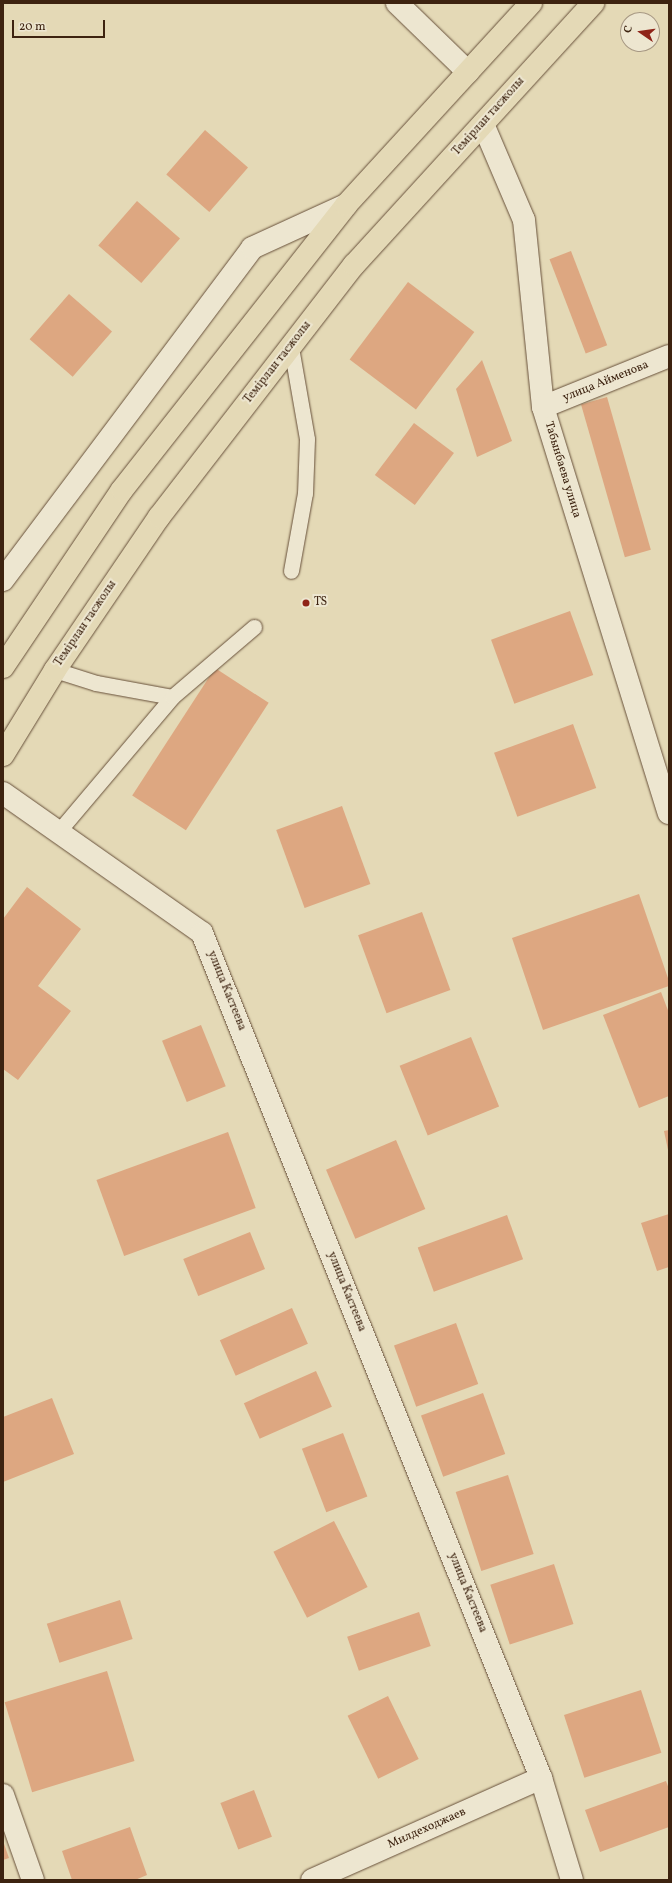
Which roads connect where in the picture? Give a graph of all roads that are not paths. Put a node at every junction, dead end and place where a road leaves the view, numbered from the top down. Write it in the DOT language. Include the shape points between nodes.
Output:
graph roads {
  1 [pos="397,3"];
  2 [pos="531,3"];
  3 [pos="594,3"];
  4 [pos="468,72"];
  5 [pos="483,124"];
  6 [pos="346,205"];
  7 [pos="291,347"];
  8 [pos="669,356"];
  9 [pos="543,407"];
  10 [pos="291,571"];
  11 [pos="3,580"];
  12 [pos="254,627"];
  13 [pos="3,667"];
  14 [pos="55,670"];
  15 [pos="172,697"];
  16 [pos="3,755"];
  17 [pos="3,793"];
  18 [pos="669,813"];
  19 [pos="58,832"];
  20 [pos="541,1778"];
  21 [pos="3,1795"];
  22 [pos="33,1880"];
  23 [pos="312,1880"];
  24 [pos="572,1880"];
  1 -- 4 [label="street"];
  2 -- 4 [label="main road"];
  3 -- 5 [label="main road, Темірлан тасжолы"];
  4 -- 6 [label="main road"];
  5 -- 7 [label="main road, Темірлан тасжолы" via="354,265"];
  5 -- 9 [label="street, Табынбаева улица" via="524,220"];
  6 -- 11 [label="street" via="252,248"];
  6 -- 13 [label="main road" via="122,490"];
  7 -- 10 [label="lane" via="307,439 305,493"];
  7 -- 14 [label="main road, Темірлан тасжолы" via="159,517"];
  8 -- 9 [label="street, улица Айменова"];
  9 -- 18 [label="street, Табынбаева улица"];
  12 -- 15 [label="lane"];
  14 -- 15 [label="lane" via="96,683"];
  14 -- 16 [label="main road, Темірлан тасжолы"];
  15 -- 19 [label="lane"];
  17 -- 19 [label="street, улица Кастеева"];
  19 -- 20 [label="street, улица Кастеева" via="202,933"];
  20 -- 23 [label="street, Милдеходжаев"];
  20 -- 24 [label="street, улица Кастеева"];
  21 -- 22 [label="street"];
}
